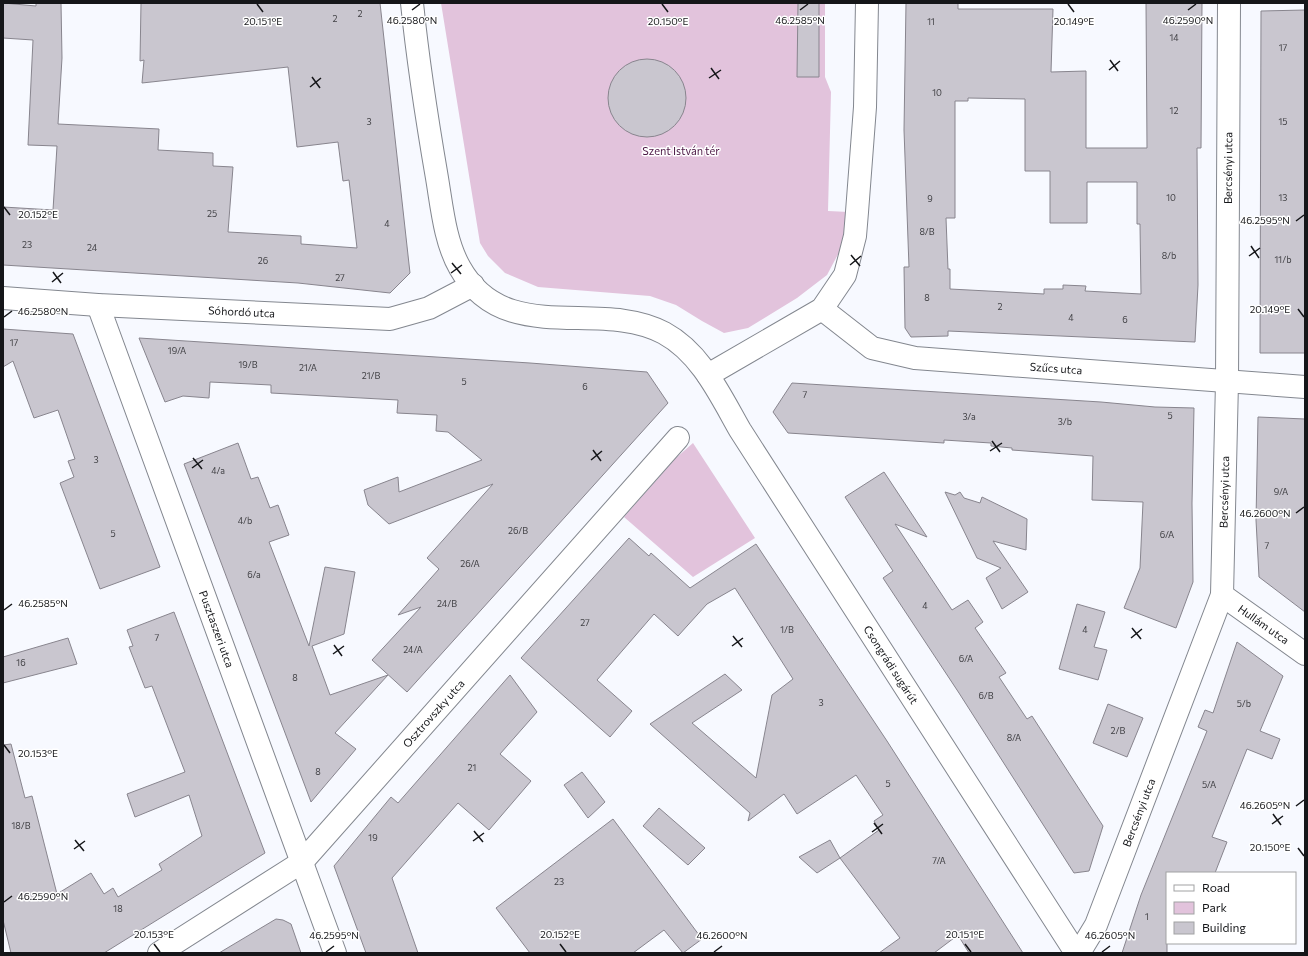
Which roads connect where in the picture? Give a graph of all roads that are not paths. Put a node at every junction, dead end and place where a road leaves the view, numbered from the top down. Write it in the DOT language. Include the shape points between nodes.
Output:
graph roads {
  1 [pos="412,3"];
  2 [pos="867,3"];
  3 [pos="1229,3"];
  4 [pos="473,285"];
  5 [pos="3,298"];
  6 [pos="98,305"];
  7 [pos="822,309"];
  8 [pos="708,375"];
  9 [pos="1227,382"];
  10 [pos="1305,387"];
  11 [pos="678,438"];
  12 [pos="1222,595"];
  13 [pos="1305,654"];
  14 [pos="302,862"];
  15 [pos="159,953"];
  16 [pos="335,953"];
  17 [pos="1077,953"];
  1 -- 4 [label="street" via="422,96 446,232 460,268"];
  2 -- 7 [label="street" via="866,107 855,236 845,275"];
  3 -- 9 [label="street, Bercsényi utca"];
  4 -- 6 [label="street, Sóhordó utca" via="429,308 390,319"];
  4 -- 8 [label="street" via="485,297 515,313 644,325 664,333 684,346"];
  5 -- 6 [label="street, Sóhordó utca"];
  6 -- 14 [label="street, Pusztaszeri utca"];
  7 -- 8 [label="street"];
  7 -- 9 [label="street, Szűcs utca" via="872,348 915,358"];
  8 -- 17 [label="street, Csongrádi sugárút" via="740,430"];
  9 -- 10 [label="street, Szűcs utca"];
  9 -- 12 [label="street, Bercsényi utca"];
  11 -- 14 [label="street, Osztrovszky utca"];
  12 -- 13 [label="street, Hullám utca"];
  12 -- 17 [label="street, Bercsényi utca" via="1096,925"];
  14 -- 15 [label="street, Osztrovszky utca"];
  14 -- 16 [label="street, Pusztaszeri utca"];
}
